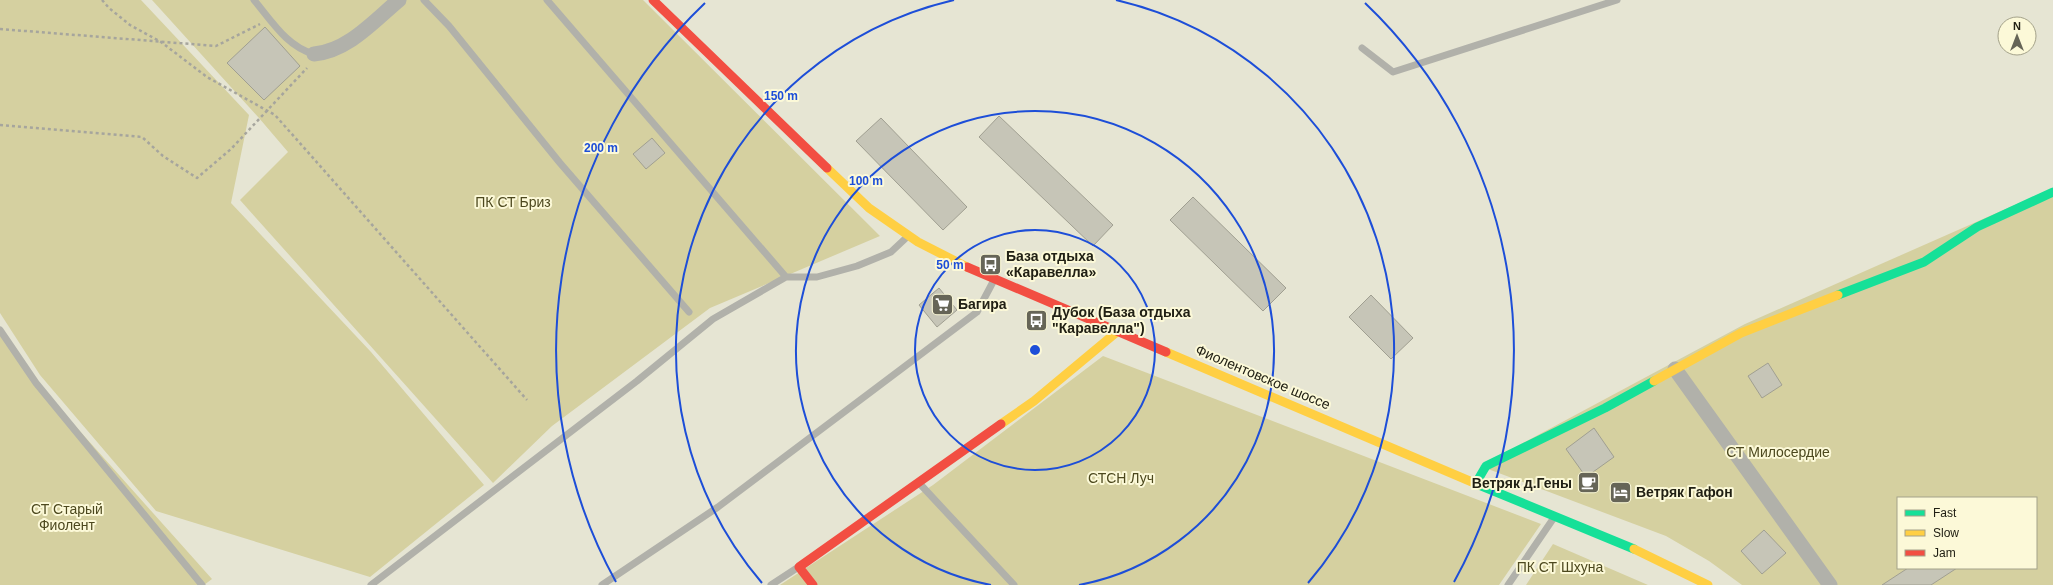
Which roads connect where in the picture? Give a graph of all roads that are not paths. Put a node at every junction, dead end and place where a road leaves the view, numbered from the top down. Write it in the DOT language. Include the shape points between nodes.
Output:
graph roads {
  1 [pos="254,0"];
  2 [pos="399,0"];
  3 [pos="424,0"];
  4 [pos="547,0"];
  5 [pos="653,0"];
  6 [pos="1618,0"];
  7 [pos="1362,48"];
  8 [pos="314,54"];
  9 [pos="2053,192"];
  10 [pos="909,236"];
  11 [pos="786,277"];
  12 [pos="994,279"];
  13 [pos="689,312"];
  14 [pos="0,330"];
  15 [pos="1118,331"];
  16 [pos="1675,369"];
  17 [pos="918,483"];
  18 [pos="1476,483"];
  19 [pos="1554,517"];
  20 [pos="799,567"];
  21 [pos="202,585"];
  22 [pos="371,585"];
  23 [pos="602,585"];
  24 [pos="771,585"];
  25 [pos="813,585"];
  26 [pos="1014,585"];
  27 [pos="1508,585"];
  28 [pos="1708,585"];
  29 [pos="1830,585"];
  1 -- 8 [label="lane" via="286,38 298,48"];
  2 -- 8 [label="street" via="346,43 324,53"];
  3 -- 13 [label="lane" via="449,26 560,163"];
  4 -- 11 [label="lane"];
  5 -- 10 [label="main road, Фиолентовское шоссе" via="869,208"];
  6 -- 7 [label="lane" via="1393,72"];
  9 -- 16 [label="main road" via="1977,227 1924,262 1741,333"];
  10 -- 11 [label="lane" via="891,252 857,266 817,277"];
  10 -- 12 [label="main road, Фиолентовское шоссе"];
  11 -- 22 [label="lane" via="713,320"];
  12 -- 15 [label="main road, Фиолентовское шоссе"];
  12 -- 23 [label="lane" via="977,312 718,507"];
  14 -- 21 [label="lane" via="36,382"];
  15 -- 17 [label="main road" via="1034,401"];
  15 -- 18 [label="main road, Фиолентовское шоссе"];
  16 -- 18 [label="main road" via="1605,408 1486,466"];
  16 -- 29 [label="street"];
  17 -- 20 [label="main road"];
  17 -- 26 [label="lane"];
  18 -- 19 [label="main road, Фиолентовское шоссе"];
  19 -- 27 [label="lane"];
  19 -- 28 [label="main road, Фиолентовское шоссе" via="1623,544"];
  20 -- 24 [label="lane"];
  20 -- 25 [label="main road"];
}
